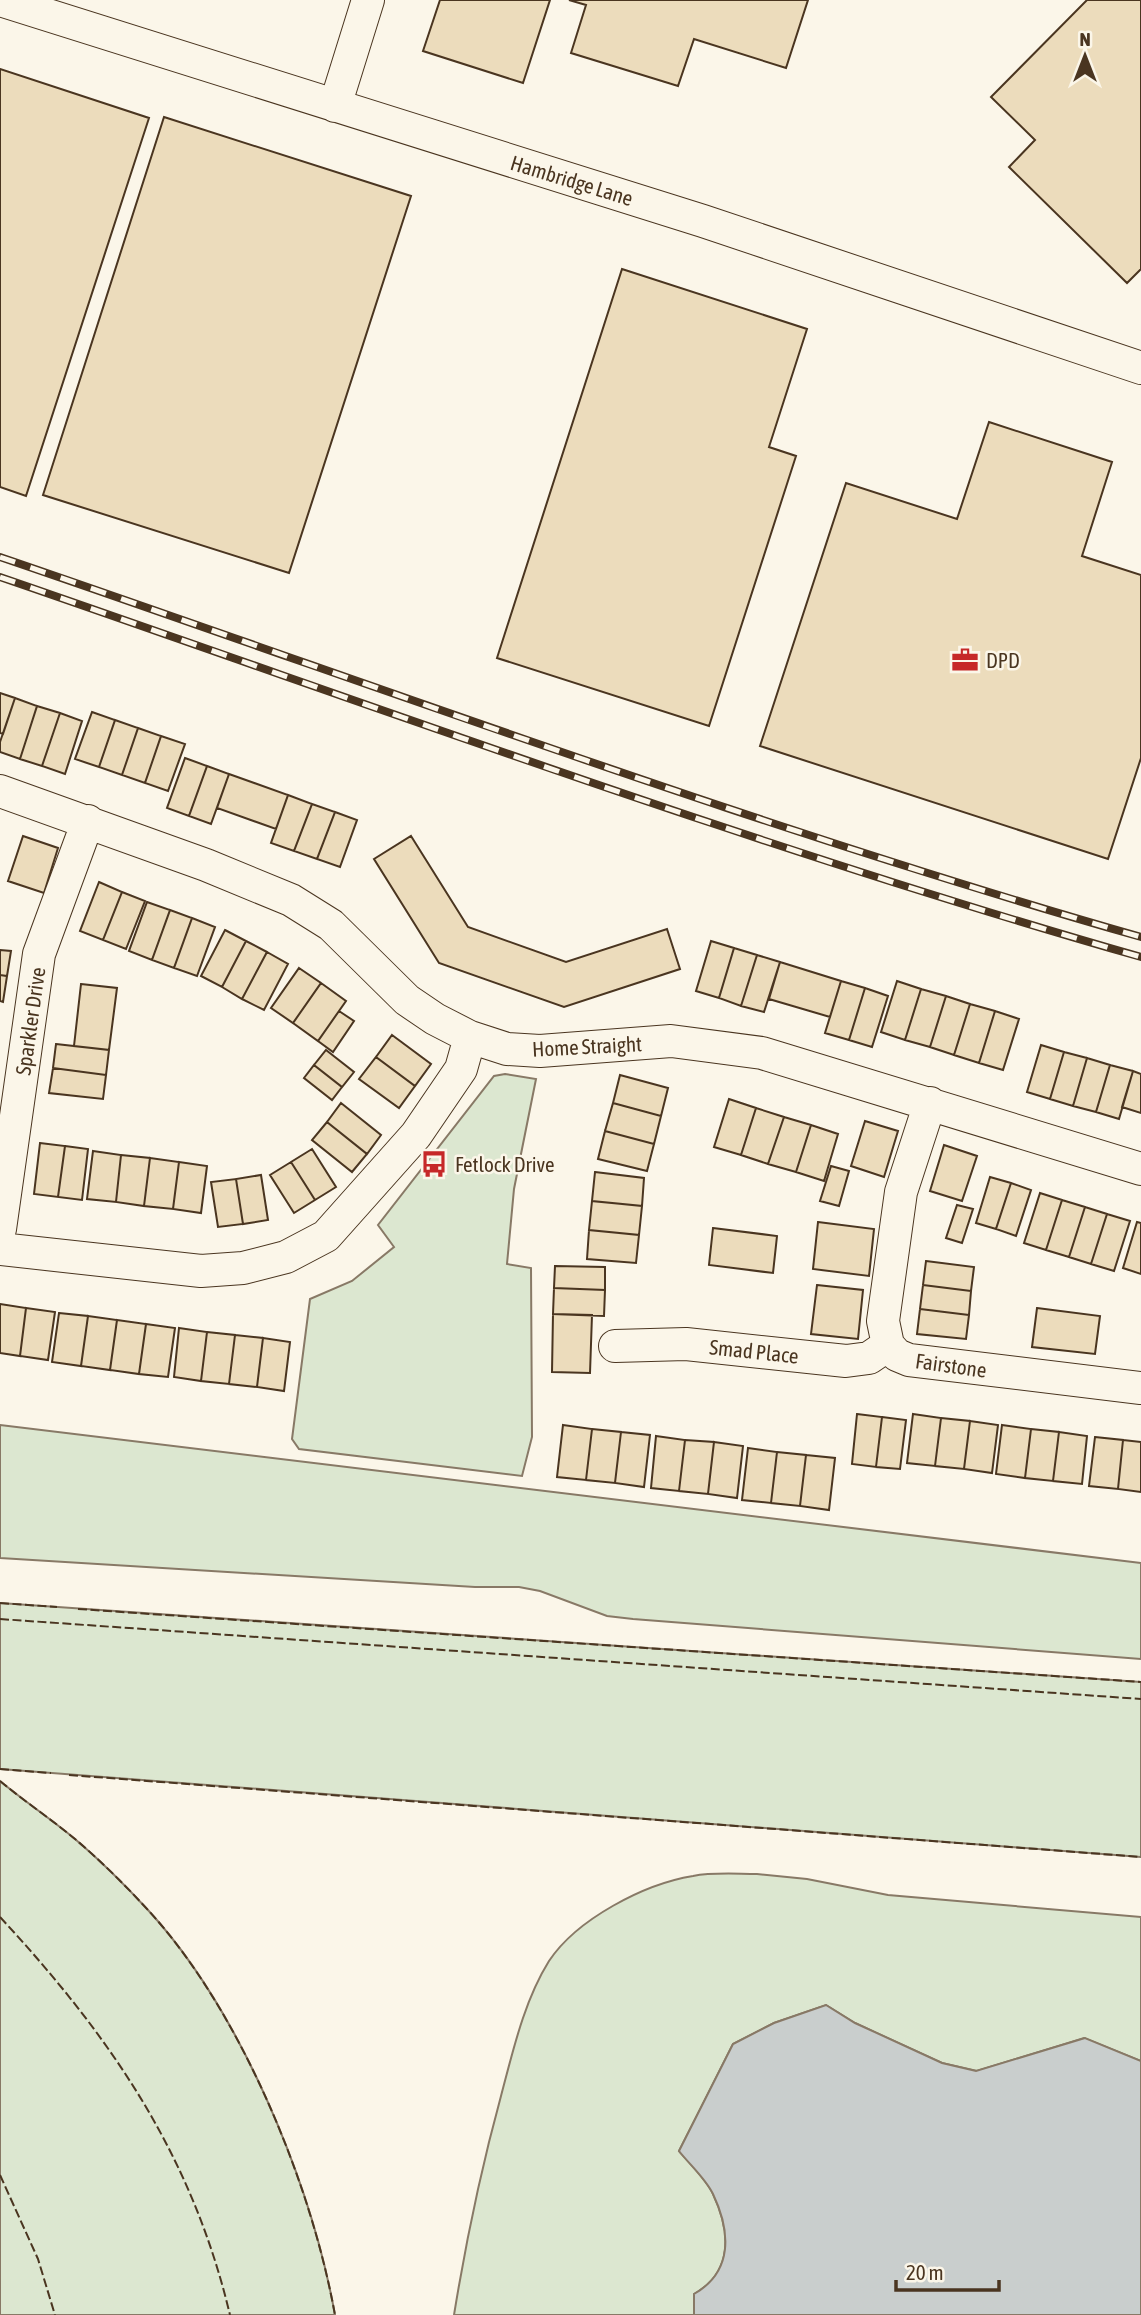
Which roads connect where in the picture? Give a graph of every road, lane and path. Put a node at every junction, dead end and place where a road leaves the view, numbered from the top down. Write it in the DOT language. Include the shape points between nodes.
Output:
graph roads {
  1 [pos="368,0"];
  2 [pos="0,1"];
  3 [pos="335,106"];
  4 [pos="1141,368"];
  5 [pos="0,791"];
  6 [pos="88,821"];
  7 [pos="470,1037"];
  8 [pos="930,1103"];
  9 [pos="1141,1169"];
  10 [pos="0,1229"];
  11 [pos="0,1249"];
  12 [pos="888,1345"];
  13 [pos="615,1346"];
  14 [pos="1141,1388"];
  1 -- 3 [label="street"];
  2 -- 3 [label="street, Hambridge Lane"];
  3 -- 4 [label="street, Hambridge Lane" via="703,220"];
  5 -- 6 [label="street, Home Straight"];
  6 -- 7 [label="street, Home Straight" via="291,900 331,925 407,1000"];
  6 -- 10 [label="street, Sparkler Drive" via="39,954"];
  7 -- 8 [label="street, Home Straight" via="507,1049 540,1051 671,1041 707,1044 762,1053"];
  7 -- 11 [label="street" via="461,1069 416,1135 326,1236 286,1256 243,1268 201,1272"];
  8 -- 9 [label="street, Home Straight"];
  8 -- 12 [label="street, Fairstone" via="901,1192 895,1226 883,1321"];
  12 -- 13 [label="street, Smad Place" via="869,1358 846,1361 686,1344"];
  12 -- 14 [label="street, Fairstone" via="909,1360"];
}
